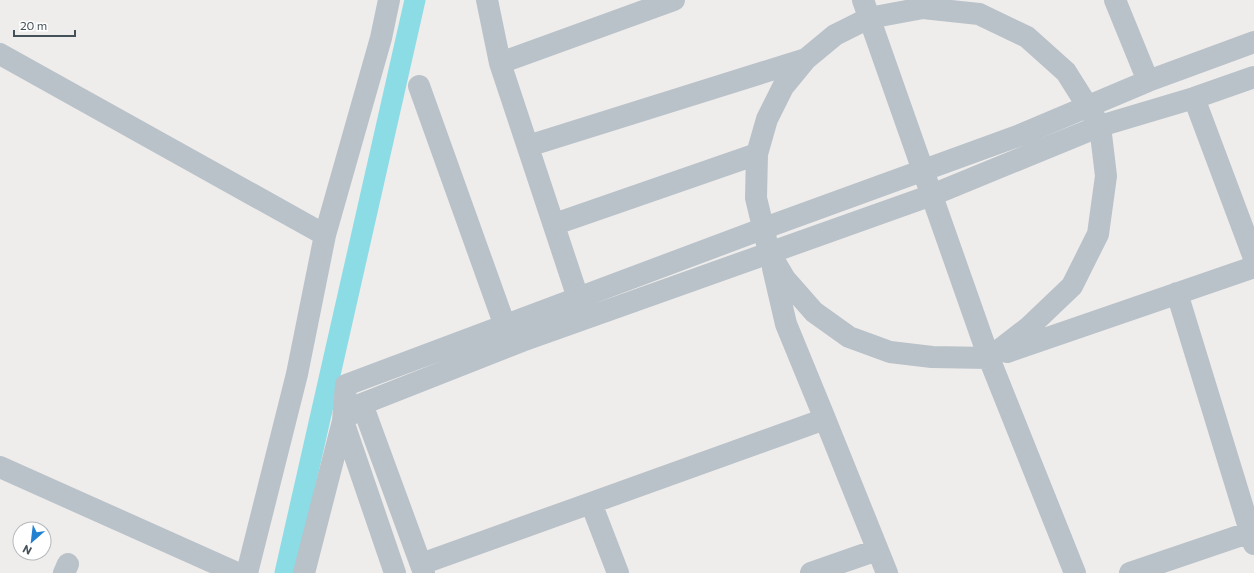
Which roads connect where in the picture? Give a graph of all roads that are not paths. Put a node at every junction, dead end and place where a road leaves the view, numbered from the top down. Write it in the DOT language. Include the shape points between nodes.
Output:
graph roads {
  1 [pos="389,0"];
  2 [pos="487,0"];
  3 [pos="674,0"];
  4 [pos="1115,0"];
  5 [pos="976,7"];
  6 [pos="866,9"];
  7 [pos="1254,42"];
  8 [pos="0,54"];
  9 [pos="806,59"];
  10 [pos="500,63"];
  11 [pos="1254,78"];
  12 [pos="1148,81"];
  13 [pos="418,86"];
  14 [pos="1194,98"];
  15 [pos="1088,107"];
  16 [pos="1100,126"];
  17 [pos="528,146"];
  18 [pos="757,154"];
  19 [pos="923,171"];
  20 [pos="932,195"];
  21 [pos="555,224"];
  22 [pos="762,229"];
  23 [pos="325,235"];
  24 [pos="770,252"];
  25 [pos="1254,258"];
  26 [pos="1254,267"];
  27 [pos="1177,293"];
  28 [pos="578,298"];
  29 [pos="506,326"];
  30 [pos="989,358"];
  31 [pos="362,404"];
  32 [pos="825,419"];
  33 [pos="343,421"];
  34 [pos="0,466"];
  35 [pos="591,503"];
  36 [pos="1253,536"];
  37 [pos="877,550"];
  38 [pos="423,569"];
  39 [pos="236,573"];
  40 [pos="247,573"];
  41 [pos="304,573"];
  42 [pos="395,573"];
  43 [pos="618,573"];
  44 [pos="811,573"];
  45 [pos="886,573"];
  46 [pos="1075,573"];
  47 [pos="1130,573"];
  1 -- 23 [label="street" via="381,38"];
  2 -- 10 [label="street"];
  3 -- 10 [label="street"];
  4 -- 12 [label="street"];
  5 -- 6 [label="street"];
  5 -- 15 [label="street" via="1027,37 1066,72"];
  6 -- 9 [label="street"];
  6 -- 19 [label="street"];
  7 -- 12 [label="street"];
  8 -- 23 [label="street"];
  9 -- 17 [label="street"];
  9 -- 18 [label="street" via="783,87 770,113"];
  10 -- 17 [label="street"];
  11 -- 14 [label="street"];
  12 -- 15 [label="street"];
  13 -- 29 [label="street"];
  14 -- 16 [label="street"];
  14 -- 25 [label="street"];
  15 -- 16 [label="street"];
  15 -- 19 [label="street"];
  16 -- 20 [label="street"];
  16 -- 30 [label="street" via="1106,176 1098,234 1072,286 1029,327"];
  17 -- 21 [label="street"];
  18 -- 21 [label="street"];
  18 -- 22 [label="street" via="756,198"];
  19 -- 20 [label="street"];
  19 -- 22 [label="street"];
  20 -- 24 [label="street"];
  20 -- 30 [label="street"];
  21 -- 28 [label="street"];
  22 -- 24 [label="street"];
  22 -- 28 [label="street"];
  23 -- 40 [label="street" via="297,374"];
  24 -- 30 [label="street" via="785,279 814,312 849,337 890,352 932,357"];
  24 -- 31 [label="street" via="522,341"];
  24 -- 32 [label="street" via="786,324"];
  26 -- 27 [label="street"];
  27 -- 30 [label="street"];
  27 -- 36 [label="street"];
  28 -- 29 [label="street"];
  29 -- 33 [label="street" via="346,385"];
  30 -- 46 [label="street"];
  31 -- 33 [label="street"];
  31 -- 38 [label="street"];
  32 -- 35 [label="street"];
  32 -- 37 [label="street"];
  33 -- 41 [label="street"];
  33 -- 42 [label="street"];
  34 -- 39 [label="street"];
  35 -- 38 [label="street"];
  35 -- 43 [label="street"];
  36 -- 47 [label="street"];
  37 -- 44 [label="street"];
  37 -- 45 [label="street"];
}
